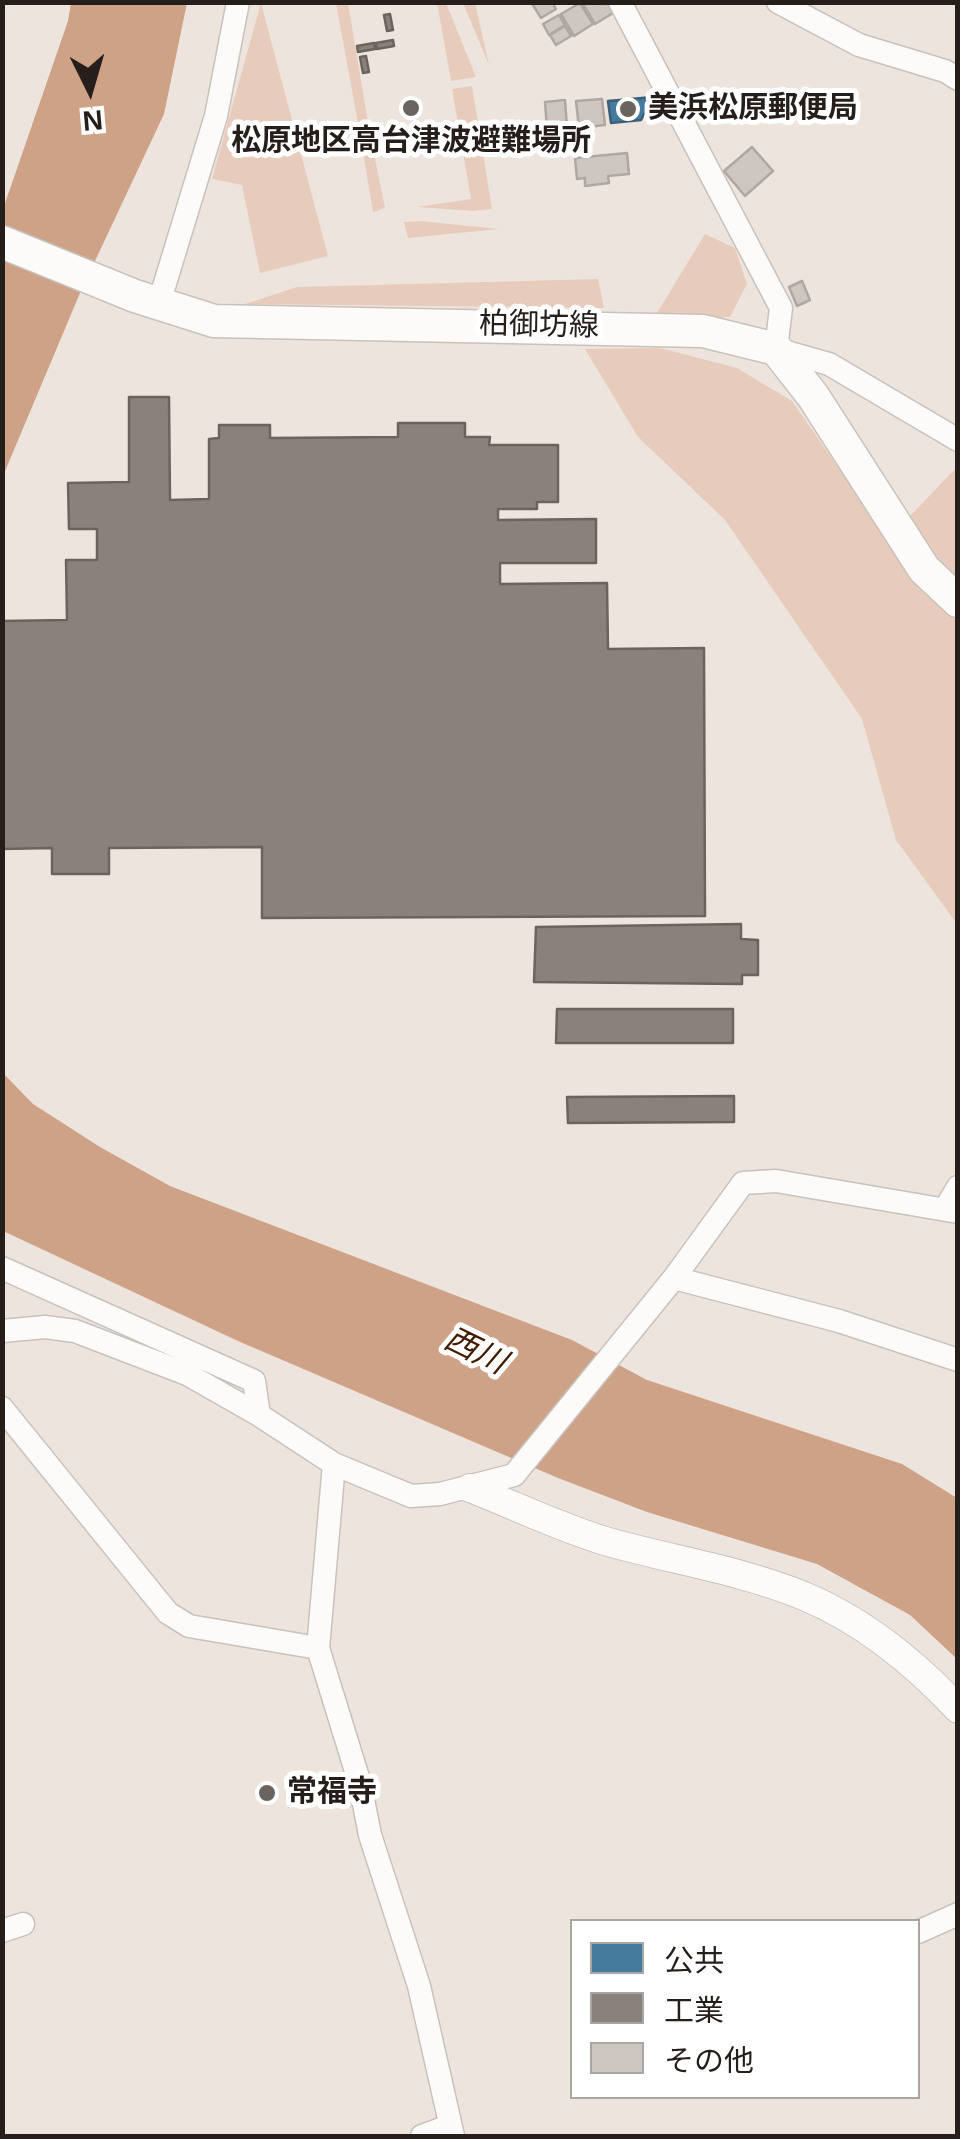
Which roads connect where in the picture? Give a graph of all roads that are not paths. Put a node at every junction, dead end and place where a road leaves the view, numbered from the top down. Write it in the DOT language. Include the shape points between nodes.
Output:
graph roads {
  1 [pos="238,2"];
  2 [pos="620,2"];
  3 [pos="778,2"];
  4 [pos="958,79"];
  5 [pos="2,242"];
  6 [pos="147,300"];
  7 [pos="776,349"];
  8 [pos="958,440"];
  9 [pos="958,601"];
  10 [pos="958,1187"];
  11 [pos="951,1210"];
  12 [pos="2,1268"];
  13 [pos="674,1278"];
  14 [pos="2,1330"];
  15 [pos="958,1360"];
  16 [pos="2,1408"];
  17 [pos="259,1414"];
  18 [pos="334,1464"];
  19 [pos="470,1488"];
  20 [pos="318,1648"];
  21 [pos="958,1709"];
  22 [pos="958,1914"];
  23 [pos="920,1931"];
  24 [pos="451,2131"];
  25 [pos="422,2136"];
  1 -- 6 [label="street" via="216,116"];
  2 -- 7 [label="street" via="781,308"];
  3 -- 4 [label="street" via="859,45"];
  5 -- 6 [label="main road, 柏御坊線"];
  6 -- 7 [label="main road, 柏御坊線" via="214,321 703,331"];
  7 -- 8 [label="street" via="829,364"];
  7 -- 9 [label="main road" via="924,570"];
  10 -- 11 [label="street"];
  11 -- 13 [label="street" via="776,1180 743,1184"];
  12 -- 17 [label="street" via="254,1381"];
  13 -- 15 [label="street" via="839,1320"];
  13 -- 19 [label="street" via="514,1475"];
  14 -- 17 [label="street" via="75,1331 186,1374"];
  16 -- 20 [label="street" via="168,1613 189,1626"];
  17 -- 18 [label="street"];
  18 -- 19 [label="street" via="412,1496"];
  18 -- 20 [label="street"];
  19 -- 21 [label="street" via="603,1540 805,1596 873,1634"];
  20 -- 24 [label="street" via="419,1986"];
  22 -- 23 [label="street"];
  24 -- 25 [label="street"];
}
